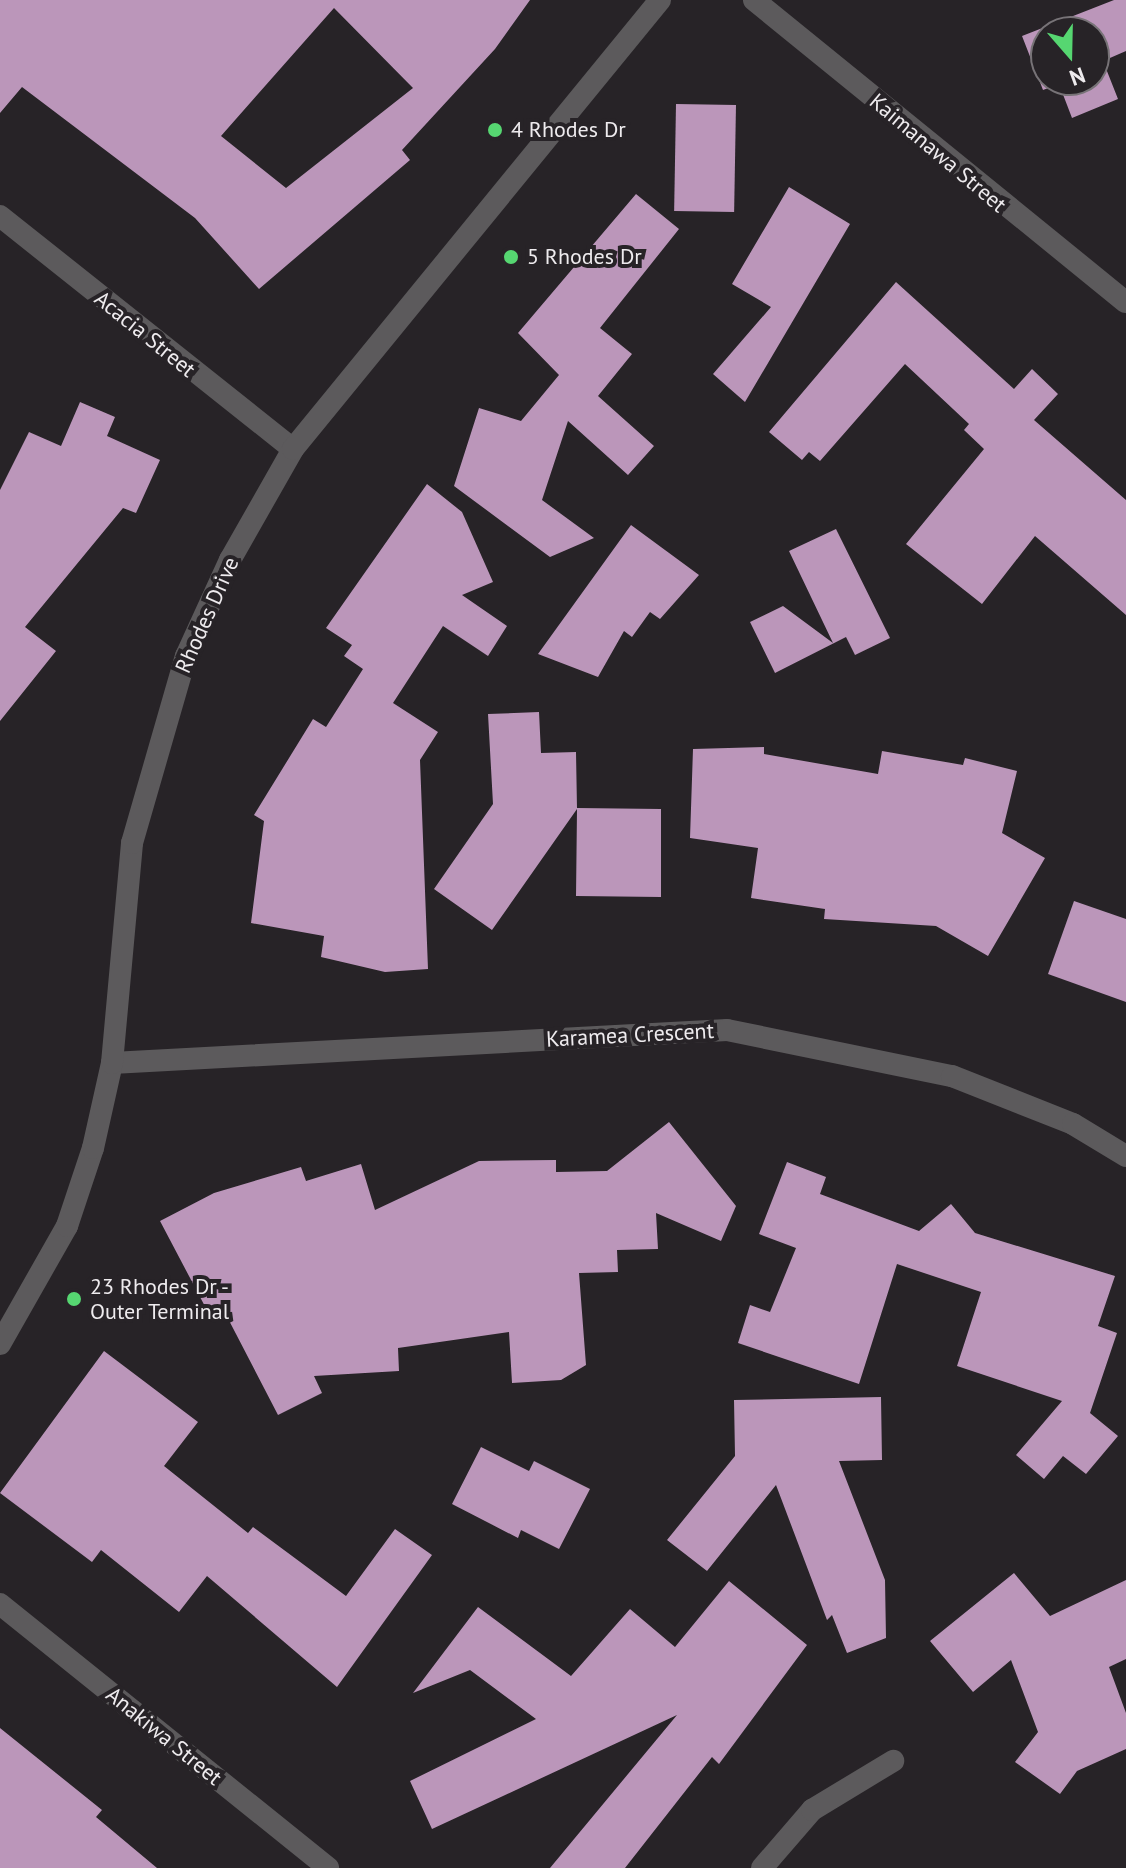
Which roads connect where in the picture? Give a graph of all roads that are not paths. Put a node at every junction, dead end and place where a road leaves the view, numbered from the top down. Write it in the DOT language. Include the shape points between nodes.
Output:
graph roads {
  1 [pos="660,0"];
  2 [pos="754,0"];
  3 [pos="0,216"];
  4 [pos="1126,302"];
  5 [pos="293,449"];
  6 [pos="112,1063"];
  7 [pos="1126,1156"];
  8 [pos="0,1344"];
  9 [pos="0,1604"];
  10 [pos="893,1761"];
  11 [pos="328,1868"];
  12 [pos="762,1868"];
  1 -- 5 [label="street, Rhodes Drive"];
  2 -- 4 [label="street, Kaimanawa Street"];
  3 -- 5 [label="street, Acacia Street"];
  5 -- 6 [label="street, Rhodes Drive" via="230,560 186,656 152,759 132,843"];
  6 -- 7 [label="street, Karamea Crescent" via="727,1030 952,1076 1073,1124"];
  6 -- 8 [label="street, Rhodes Drive" via="67,1226"];
  9 -- 11 [label="street, Anakiwa Street"];
  10 -- 12 [label="street" via="812,1810"];
}
